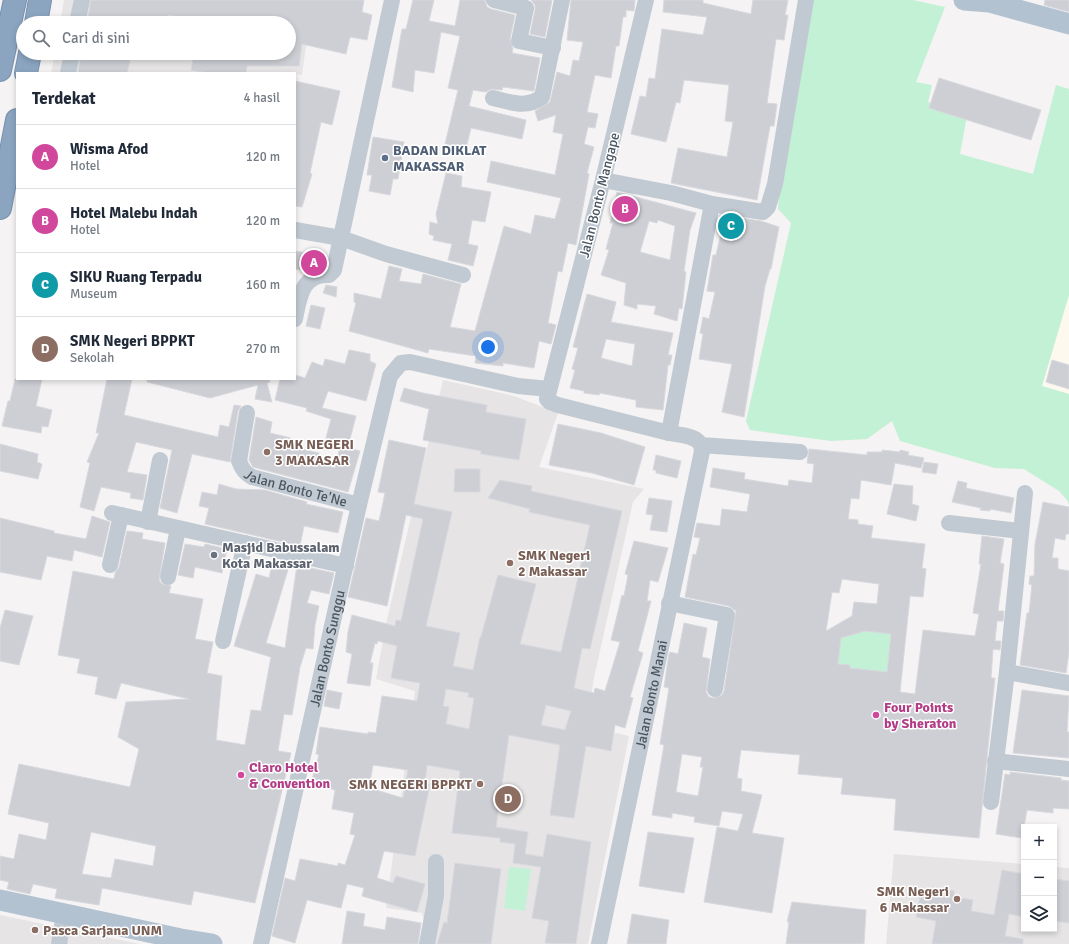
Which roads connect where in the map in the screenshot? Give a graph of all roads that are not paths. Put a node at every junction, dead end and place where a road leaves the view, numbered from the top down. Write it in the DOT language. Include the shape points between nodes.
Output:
graph roads {
  1 [pos="15,0"];
  2 [pos="40,0"];
  3 [pos="82,0"];
  4 [pos="392,0"];
  5 [pos="494,0"];
  6 [pos="562,0"];
  7 [pos="646,0"];
  8 [pos="806,0"];
  9 [pos="964,0"];
  10 [pos="988,1"];
  11 [pos="37,16"];
  12 [pos="79,16"];
  13 [pos="1069,24"];
  14 [pos="553,48"];
  15 [pos="29,60"];
  16 [pos="71,60"];
  17 [pos="0,70"];
  18 [pos="26,72"];
  19 [pos="68,72"];
  20 [pos="493,98"];
  21 [pos="16,126"];
  22 [pos="603,180"];
  23 [pos="7,181"];
  24 [pos="712,204"];
  25 [pos="0,208"];
  26 [pos="296,230"];
  27 [pos="341,238"];
  28 [pos="464,275"];
  29 [pos="296,314"];
  30 [pos="549,389"];
  31 [pos="247,413"];
  32 [pos="669,433"];
  33 [pos="701,445"];
  34 [pos="800,452"];
  35 [pos="160,460"];
  36 [pos="1024,494"];
  37 [pos="359,505"];
  38 [pos="148,522"];
  39 [pos="949,523"];
  40 [pos="178,529"];
  41 [pos="1020,531"];
  42 [pos="245,543"];
  43 [pos="110,565"];
  44 [pos="346,566"];
  45 [pos="168,577"];
  46 [pos="669,603"];
  47 [pos="223,641"];
  48 [pos="1007,672"];
  49 [pos="1069,683"];
  50 [pos="715,689"];
  51 [pos="996,761"];
  52 [pos="1069,769"];
  53 [pos="991,802"];
  54 [pos="436,862"];
  55 [pos="0,900"];
  56 [pos="64,914"];
  57 [pos="180,942"];
  58 [pos="59,944"];
  59 [pos="212,944"];
  60 [pos="261,944"];
  61 [pos="427,944"];
  62 [pos="599,944"];
  1 -- 17 [label="highway"];
  2 -- 11 [label="highway"];
  3 -- 12 [label="street"];
  4 -- 27 [label="street"];
  5 -- 14 [label="street" via="526,8 519,41"];
  6 -- 14 [label="street"];
  7 -- 22 [label="street, Jalan Bonto Mangape"];
  8 -- 24 [label="street" via="775,184 768,207 763,212 753,212"];
  9 -- 10 [label="main road"];
  10 -- 13 [label="main road"];
  14 -- 20 [label="street" via="542,98 531,104"];
  15 -- 18 [label="highway"];
  16 -- 19 [label="street"];
  21 -- 23 [label="highway"];
  22 -- 24 [label="street"];
  22 -- 30 [label="street, Jalan Bonto Mangape"];
  23 -- 25 [label="highway"];
  24 -- 32 [label="street"];
  26 -- 27 [label="street"];
  27 -- 28 [label="street" via="386,254"];
  27 -- 29 [label="street" via="332,273 309,280 301,290"];
  30 -- 32 [label="street" via="547,398 550,402"];
  30 -- 37 [label="street, Jalan Bonto Sunggu" via="518,386 410,362 401,363 390,376"];
  31 -- 37 [label="street, Jalan Bonto Te'Ne" via="239,461 244,471 252,477"];
  32 -- 33 [label="street" via="691,438"];
  33 -- 34 [label="street"];
  33 -- 46 [label="street, Jalan Bonto Manai" via="702,451"];
  35 -- 38 [label="street"];
  36 -- 41 [label="street"];
  37 -- 44 [label="street, Jalan Bonto Sunggu"];
  38 -- 40 [label="street"];
  38 -- 43 [label="street" via="117,514"];
  39 -- 41 [label="street"];
  40 -- 42 [label="street"];
  40 -- 45 [label="street"];
  41 -- 48 [label="street"];
  42 -- 44 [label="street"];
  42 -- 47 [label="street"];
  44 -- 60 [label="street, Jalan Bonto Sunggu"];
  46 -- 50 [label="street" via="728,615"];
  46 -- 62 [label="street, Jalan Bonto Manai"];
  48 -- 49 [label="street"];
  48 -- 51 [label="street"];
  51 -- 52 [label="street"];
  51 -- 53 [label="street"];
  54 -- 61 [label="street" via="436,896"];
  55 -- 56 [label="main road"];
  56 -- 57 [label="main road"];
  56 -- 58 [label="street"];
  57 -- 59 [label="main road"];
}
